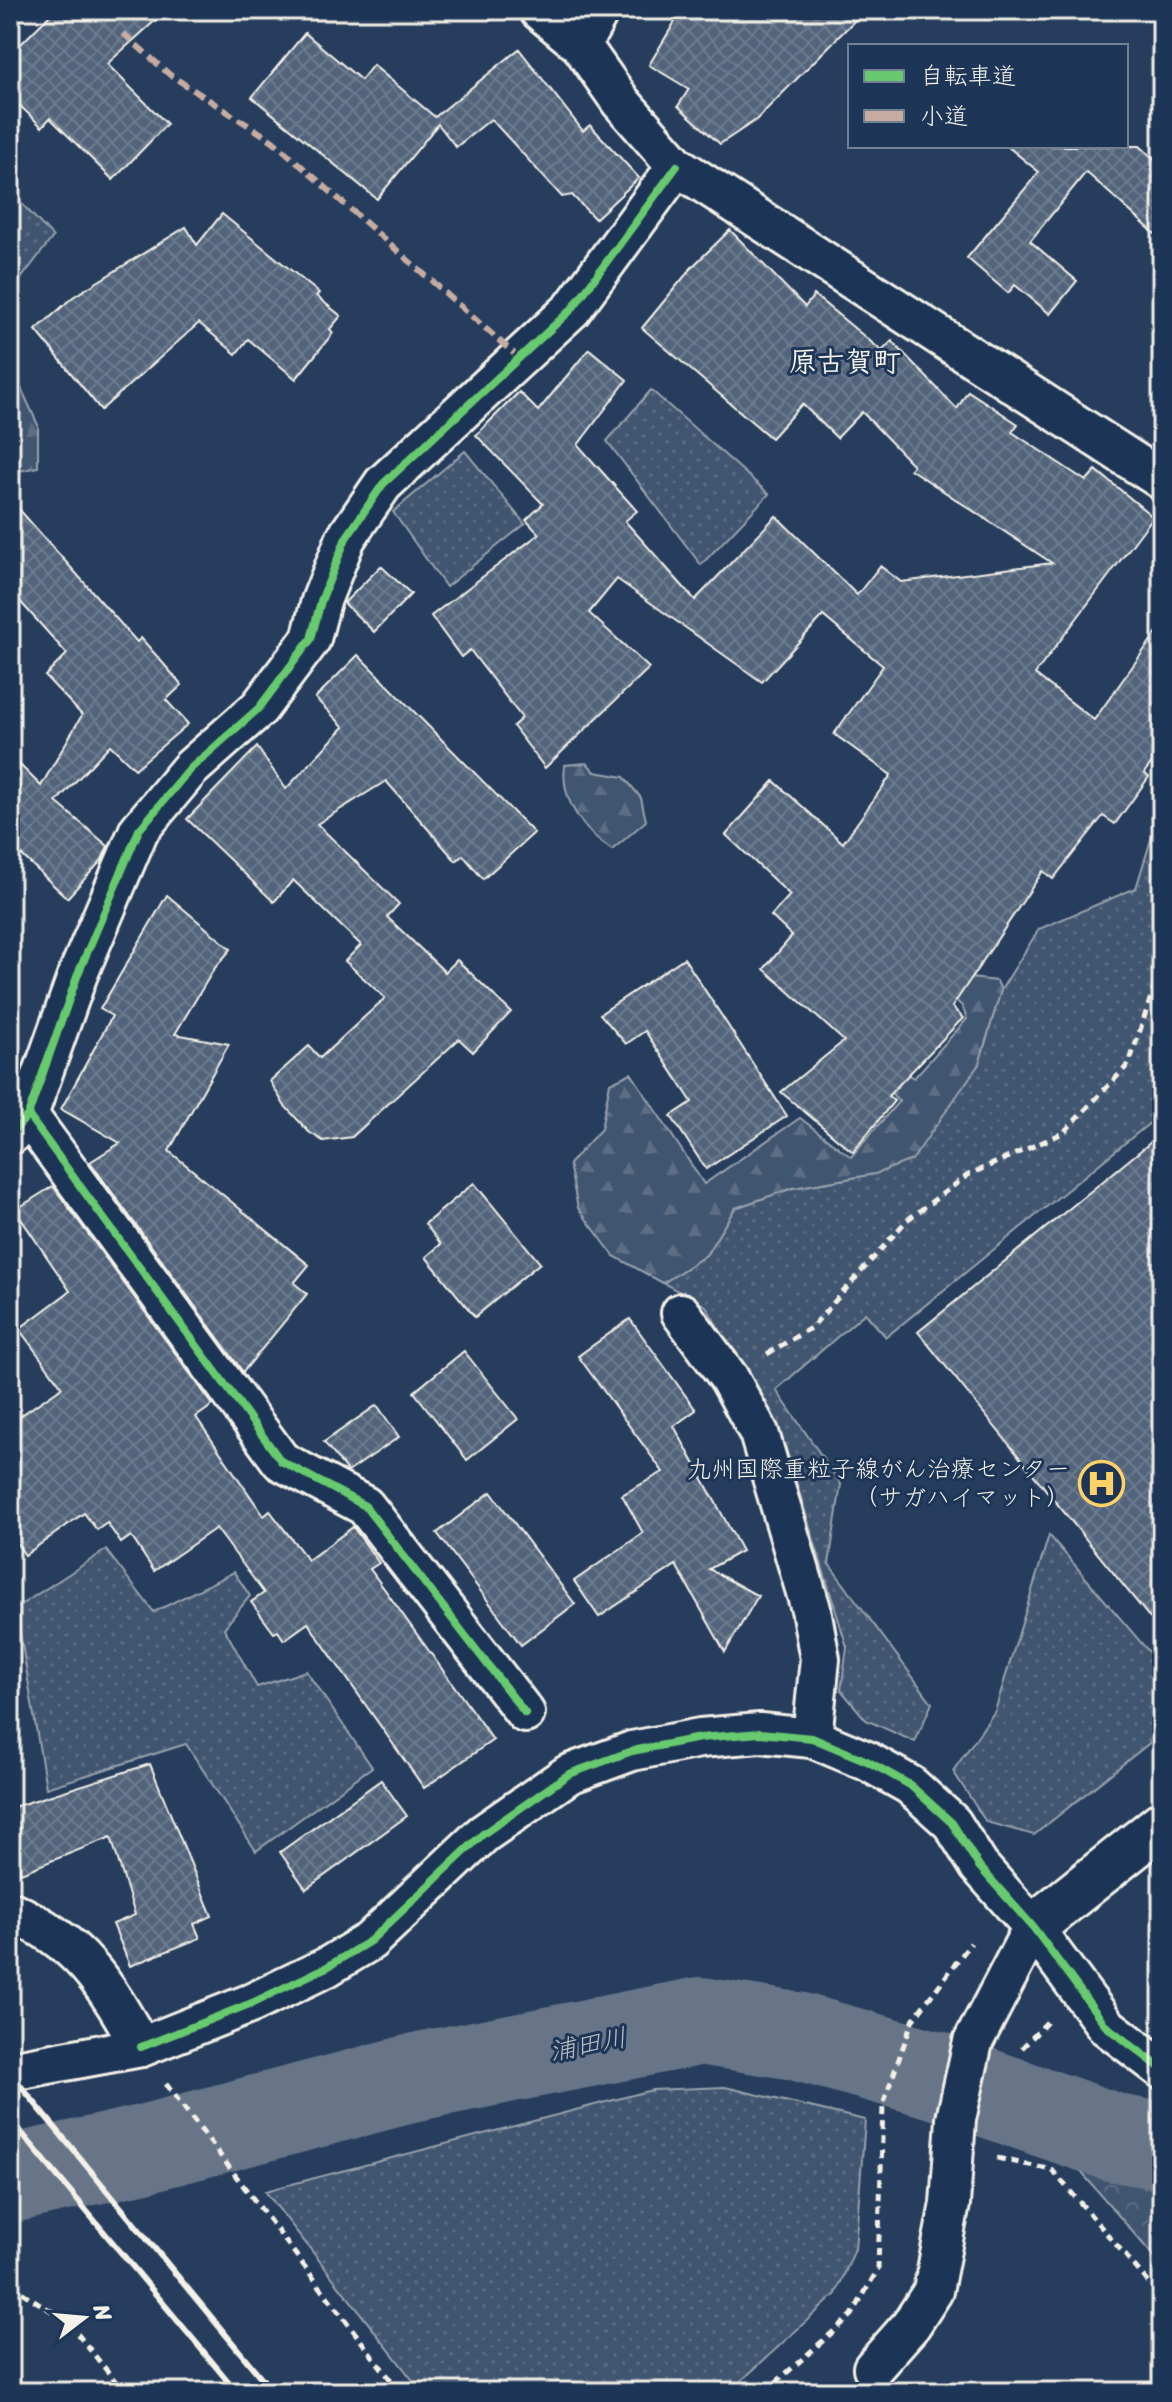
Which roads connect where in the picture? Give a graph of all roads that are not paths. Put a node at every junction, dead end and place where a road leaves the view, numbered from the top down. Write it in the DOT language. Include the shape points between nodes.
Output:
graph roads {
  1 [pos="539,10"];
  2 [pos="600,10"];
  3 [pos="581,45"];
  4 [pos="677,166"];
  5 [pos="1162,480"];
  6 [pos="19,1125"];
  7 [pos="681,1313"];
  8 [pos="525,1713"];
  9 [pos="812,1738"];
  10 [pos="1162,1824"];
  11 [pos="10,1911"];
  12 [pos="1033,1927"];
  13 [pos="141,2047"];
  14 [pos="1162,2069"];
  15 [pos="10,2071"];
  16 [pos="873,2368"];
  1 -- 3 [label="street"];
  2 -- 3 [label="street"];
  3 -- 4 [label="street" via="621,102"];
  4 -- 5 [label="street"];
  4 -- 6 [label="street" via="572,309 383,484 346,538 311,639 259,708 190,769 139,830"];
  6 -- 8 [label="street" via="281,1461 365,1506"];
  7 -- 9 [label="street" via="729,1378 759,1433 811,1609 820,1659"];
  9 -- 12 [label="street" via="910,1785 952,1823 979,1866"];
  9 -- 13 [label="street" via="760,1733 700,1738 632,1751 569,1774 483,1834 370,1941 277,1991"];
  10 -- 12 [label="street"];
  11 -- 13 [label="street" via="48,1928 104,1982"];
  12 -- 14 [label="street" via="1106,2026"];
  12 -- 16 [label="street" via="973,2042 956,2119 950,2204 933,2291"];
  13 -- 15 [label="street"];
}
